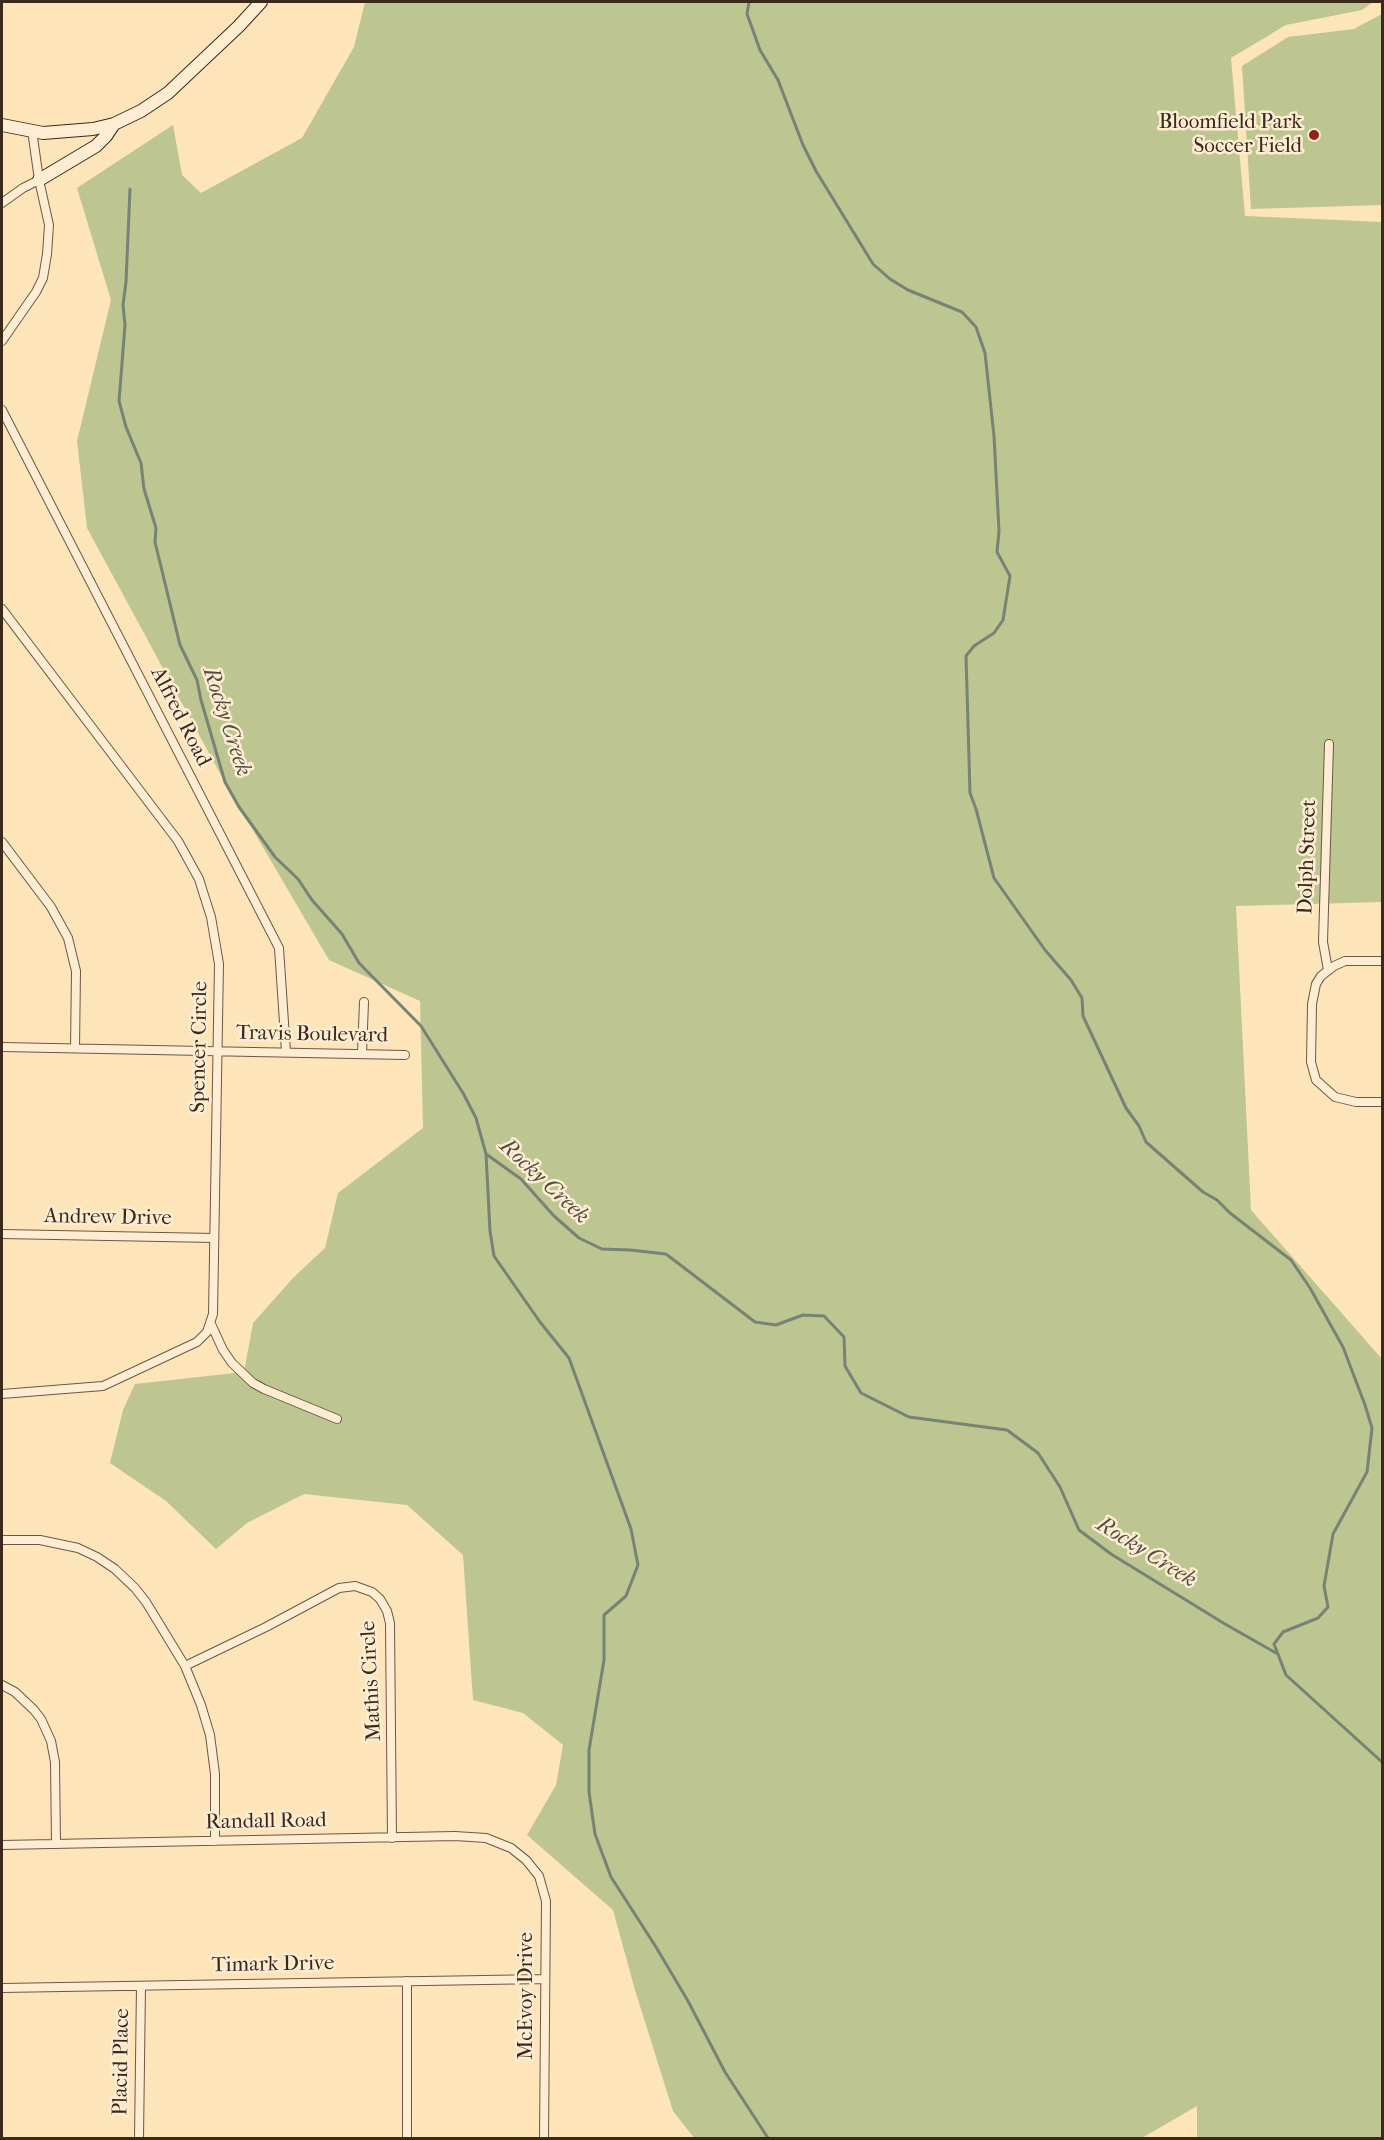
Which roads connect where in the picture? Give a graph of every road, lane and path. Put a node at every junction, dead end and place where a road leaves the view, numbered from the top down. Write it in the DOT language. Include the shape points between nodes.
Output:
graph roads {
  1 [pos="261,2"];
  2 [pos="114,124"];
  3 [pos="2,125"];
  4 [pos="32,130"];
  5 [pos="39,180"];
  6 [pos="2,203"];
  7 [pos="2,341"];
  8 [pos="2,410"];
  9 [pos="2,609"];
  10 [pos="1329,744"];
  11 [pos="2,842"];
  12 [pos="1383,961"];
  13 [pos="1328,970"];
  14 [pos="363,1002"];
  15 [pos="2,1047"];
  16 [pos="75,1048"];
  17 [pos="218,1050"];
  18 [pos="286,1052"];
  19 [pos="362,1054"];
  20 [pos="405,1055"];
  21 [pos="1383,1102"];
  22 [pos="2,1234"];
  23 [pos="214,1238"];
  24 [pos="211,1324"];
  25 [pos="2,1394"];
  26 [pos="337,1419"];
  27 [pos="2,1540"];
  28 [pos="185,1666"];
  29 [pos="2,1685"];
  30 [pos="392,1838"];
  31 [pos="214,1841"];
  32 [pos="56,1844"];
  33 [pos="2,1845"];
  34 [pos="525,1860"];
  35 [pos="545,1979"];
  36 [pos="407,1981"];
  37 [pos="141,1986"];
  38 [pos="2,1988"];
  39 [pos="139,2139"];
  40 [pos="407,2139"];
  41 [pos="544,2139"];
  1 -- 2 [label="street" via="168,93"];
  2 -- 4 [label="street" via="68,132"];
  2 -- 5 [label="street" via="96,146"];
  3 -- 4 [label="street"];
  4 -- 5 [label="street"];
  5 -- 6 [label="street"];
  5 -- 7 [label="street" via="49,225 45,270 36,292"];
  8 -- 18 [label="street, Alfred Road" via="279,948"];
  9 -- 17 [label="street, Spencer Circle" via="178,841 199,879 217,942"];
  10 -- 13 [label="street, Dolph Street" via="1323,942"];
  11 -- 16 [label="street" via="51,907 68,938 76,971"];
  12 -- 13 [label="street" via="1345,961"];
  13 -- 21 [label="street" via="1316,984 1312,1004 1311,1062 1316,1080 1344,1100"];
  14 -- 19 [label="street"];
  15 -- 16 [label="street, Travis Boulevard"];
  16 -- 17 [label="street, Travis Boulevard"];
  17 -- 18 [label="street, Travis Boulevard"];
  17 -- 23 [label="street, Spencer Circle"];
  18 -- 19 [label="street, Travis Boulevard"];
  19 -- 20 [label="street, Travis Boulevard"];
  22 -- 23 [label="street, Andrew Drive"];
  23 -- 24 [label="street, Spencer Circle"];
  24 -- 25 [label="street" via="197,1342 103,1386"];
  24 -- 26 [label="street" via="232,1363 253,1383"];
  27 -- 28 [label="street" via="67,1544 116,1569 146,1602"];
  28 -- 30 [label="street, Mathis Circle" via="339,1588 355,1586 372,1592 387,1611 390,1623"];
  28 -- 31 [label="street" via="213,1746"];
  29 -- 32 [label="street" via="34,1710 51,1741"];
  30 -- 31 [label="street, Randall Road"];
  30 -- 34 [label="street, Randall Road" via="486,1838 511,1848"];
  31 -- 32 [label="street, Randall Road"];
  32 -- 33 [label="street, Randall Road"];
  34 -- 35 [label="street, McEvoy Drive" via="538,1876 546,1901"];
  35 -- 36 [label="street, Timark Drive"];
  35 -- 41 [label="street, McEvoy Drive"];
  36 -- 37 [label="street, Timark Drive"];
  36 -- 40 [label="street"];
  37 -- 38 [label="street, Timark Drive"];
  37 -- 39 [label="street, Placid Place"];
}
